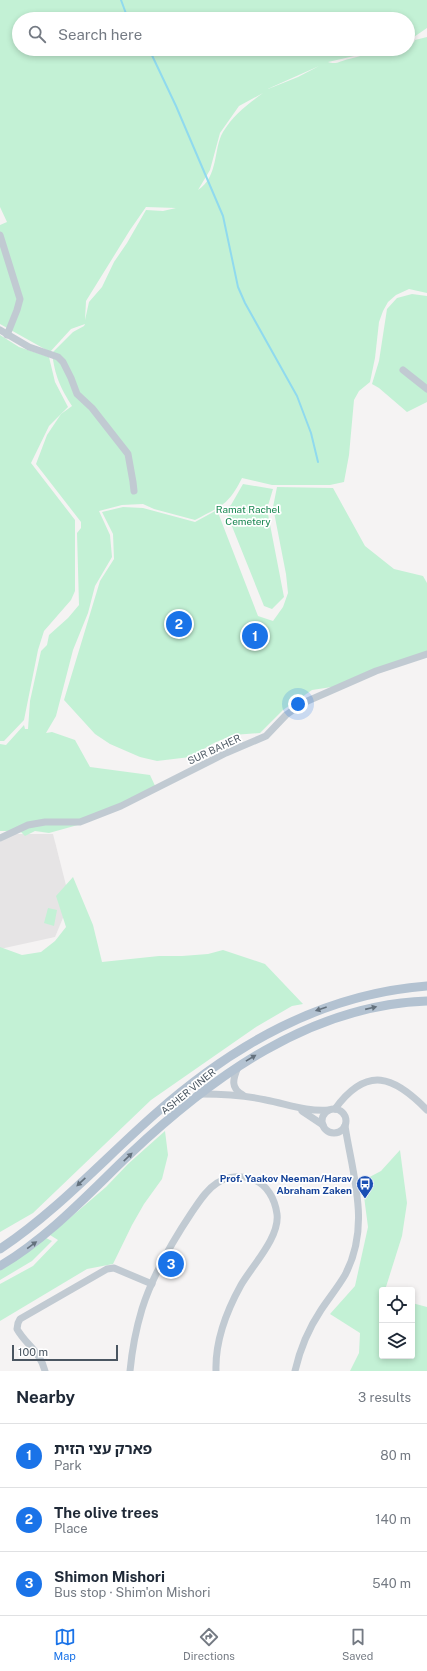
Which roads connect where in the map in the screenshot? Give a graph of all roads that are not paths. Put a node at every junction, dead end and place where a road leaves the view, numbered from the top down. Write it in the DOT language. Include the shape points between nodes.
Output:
graph roads {
  1 [pos="0,235"];
  2 [pos="0,330"];
  3 [pos="7,335"];
  4 [pos="404,370"];
  5 [pos="427,389"];
  6 [pos="134,491"];
  7 [pos="427,654"];
  8 [pos="0,838"];
  9 [pos="427,986"];
  10 [pos="427,1001"];
  11 [pos="239,1066"];
  12 [pos="352,1091"];
  13 [pos="202,1094"];
  14 [pos="247,1096"];
  15 [pos="292,1107"];
  16 [pos="332,1110"];
  17 [pos="427,1110"];
  18 [pos="344,1115"];
  19 [pos="323,1125"];
  20 [pos="345,1126"];
  21 [pos="333,1133"];
  22 [pos="350,1155"];
  23 [pos="0,1249"];
  24 [pos="0,1266"];
  25 [pos="152,1284"];
  26 [pos="45,1371"];
  27 [pos="130,1371"];
  28 [pos="216,1371"];
  29 [pos="295,1371"];
  1 -- 3 [label="street" via="20,299"];
  2 -- 3 [label="street"];
  3 -- 6 [label="street" via="29,347 58,357 63,362 78,394 128,454"];
  4 -- 5 [label="street"];
  7 -- 8 [label="street, SUR BAHER" via="376,671 303,703 286,715 266,736 114,809 80,822 28,824"];
  9 -- 23 [label="main road, ASHER VINER, one-way" via="396,989 353,998 306,1014 262,1036 211,1068 181,1092 58,1204 28,1230"];
  11 -- 10 [label="main road, ASHER VINER, one-way" via="283,1040 330,1020 370,1008"];
  11 -- 13 [label="main road, ASHER VINER"];
  11 -- 14 [label="street" via="233,1084 236,1090"];
  12 -- 16 [label="street"];
  12 -- 17 [label="street" via="375,1081 390,1082 406,1090"];
  12 -- 18 [label="street" via="346,1102"];
  13 -- 14 [label="street"];
  24 -- 13 [label="main road, ASHER VINER, one-way" via="38,1240 132,1153"];
  14 -- 15 [label="street"];
  15 -- 16 [label="street"];
  15 -- 19 [label="street" via="307,1113"];
  16 -- 18 [label="street" via="339,1110"];
  16 -- 19 [label="street" via="324,1115"];
  18 -- 20 [label="street"];
  19 -- 21 [label="street" via="327,1131"];
  20 -- 21 [label="street"];
  20 -- 22 [label="street"];
  21 -- 22 [label="street"];
  22 -- 29 [label="street" via="359,1207 355,1250 346,1273 308,1334"];
  25 -- 26 [label="street" via="114,1268 107,1269 20,1319 17,1329 37,1353"];
  25 -- 27 [label="street" via="138,1323"];
  25 -- 28 [label="street" via="169,1248 187,1220 206,1193 218,1183 230,1177 242,1176 258,1182 271,1193 278,1216 276,1230 228,1311 218,1342"];
}
